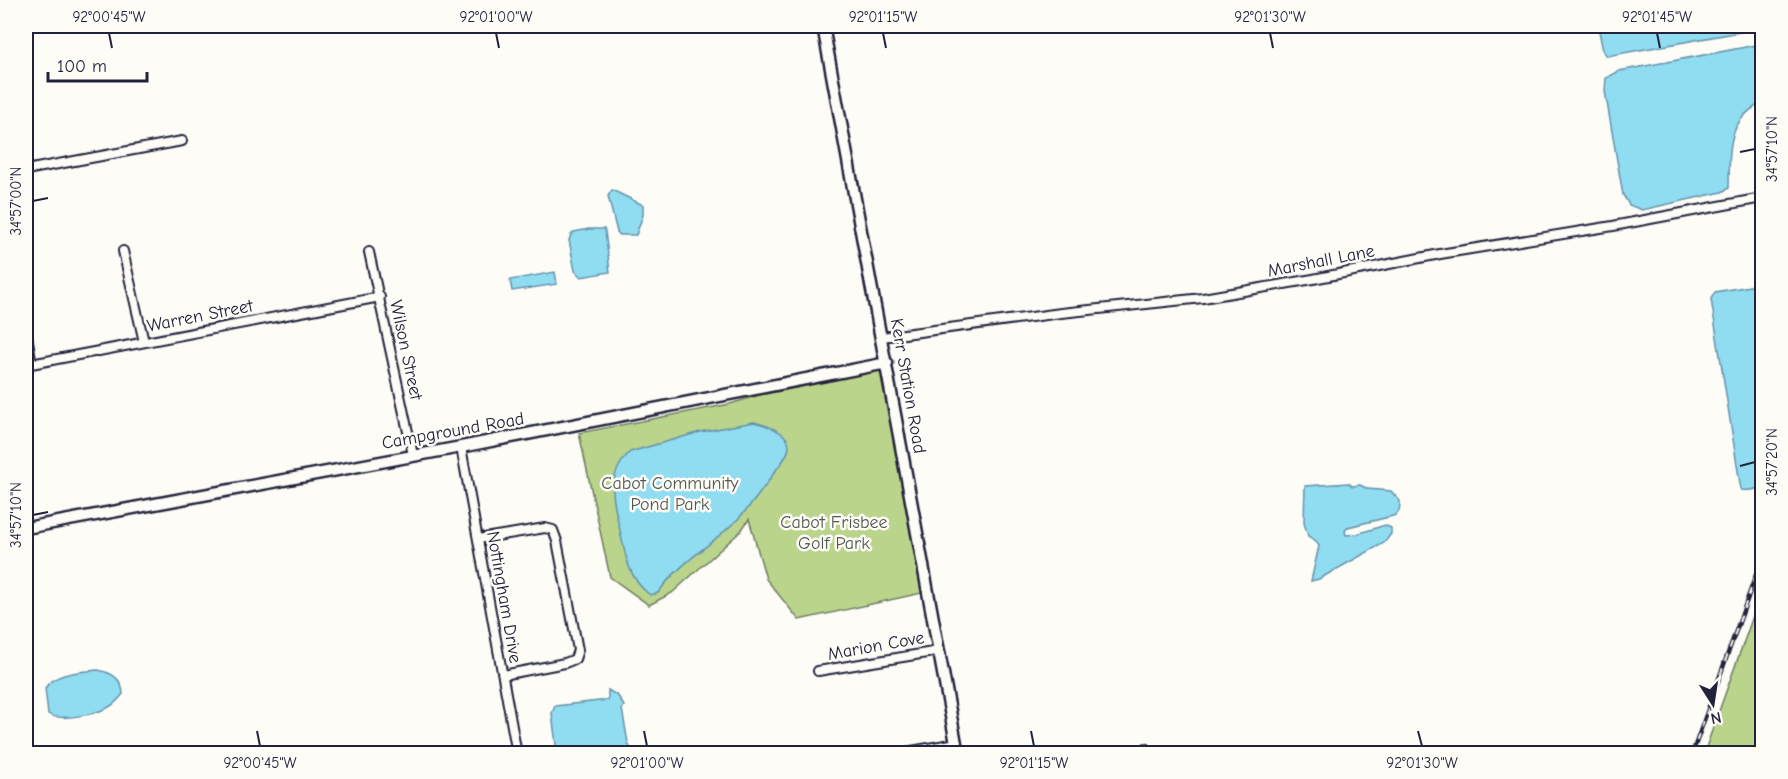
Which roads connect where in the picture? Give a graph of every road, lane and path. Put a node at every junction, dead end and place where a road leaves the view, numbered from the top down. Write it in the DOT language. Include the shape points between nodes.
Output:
graph roads {
  1 [pos="823,26"];
  2 [pos="182,141"];
  3 [pos="26,170"];
  4 [pos="1762,198"];
  5 [pos="123,251"];
  6 [pos="369,252"];
  7 [pos="380,297"];
  8 [pos="26,329"];
  9 [pos="882,337"];
  10 [pos="144,342"];
  11 [pos="887,363"];
  12 [pos="29,364"];
  13 [pos="461,447"];
  14 [pos="413,455"];
  15 [pos="26,528"];
  16 [pos="477,539"];
  17 [pos="939,651"];
  18 [pos="818,671"];
  19 [pos="502,675"];
  20 [pos="958,748"];
  21 [pos="517,753"];
  22 [pos="894,753"];
  1 -- 9 [label="street, Kerr Station Road"];
  2 -- 3 [label="street"];
  4 -- 9 [label="street, Marshall Lane" via="1203,298"];
  5 -- 10 [label="street"];
  6 -- 7 [label="street, Wilson Street"];
  7 -- 10 [label="street, Warren Street"];
  7 -- 14 [label="street, Wilson Street"];
  8 -- 12 [label="street"];
  9 -- 11 [label="street, Kerr Station Road"];
  10 -- 12 [label="street, Warren Street"];
  11 -- 13 [label="street, Campground Road"];
  11 -- 17 [label="street, Kerr Station Road"];
  13 -- 14 [label="street, Campground Road"];
  13 -- 16 [label="street, Nottingham Drive"];
  14 -- 15 [label="street, Campground Road"];
  16 -- 19 [label="street, Nottingham Drive"];
  16 -- 19 [label="street" via="553,530 578,650 575,659 565,663"];
  17 -- 18 [label="street, Marion Cove"];
  17 -- 20 [label="street, Kerr Station Road"];
  19 -- 21 [label="street, Nottingham Drive"];
  20 -- 22 [label="street"];
}
